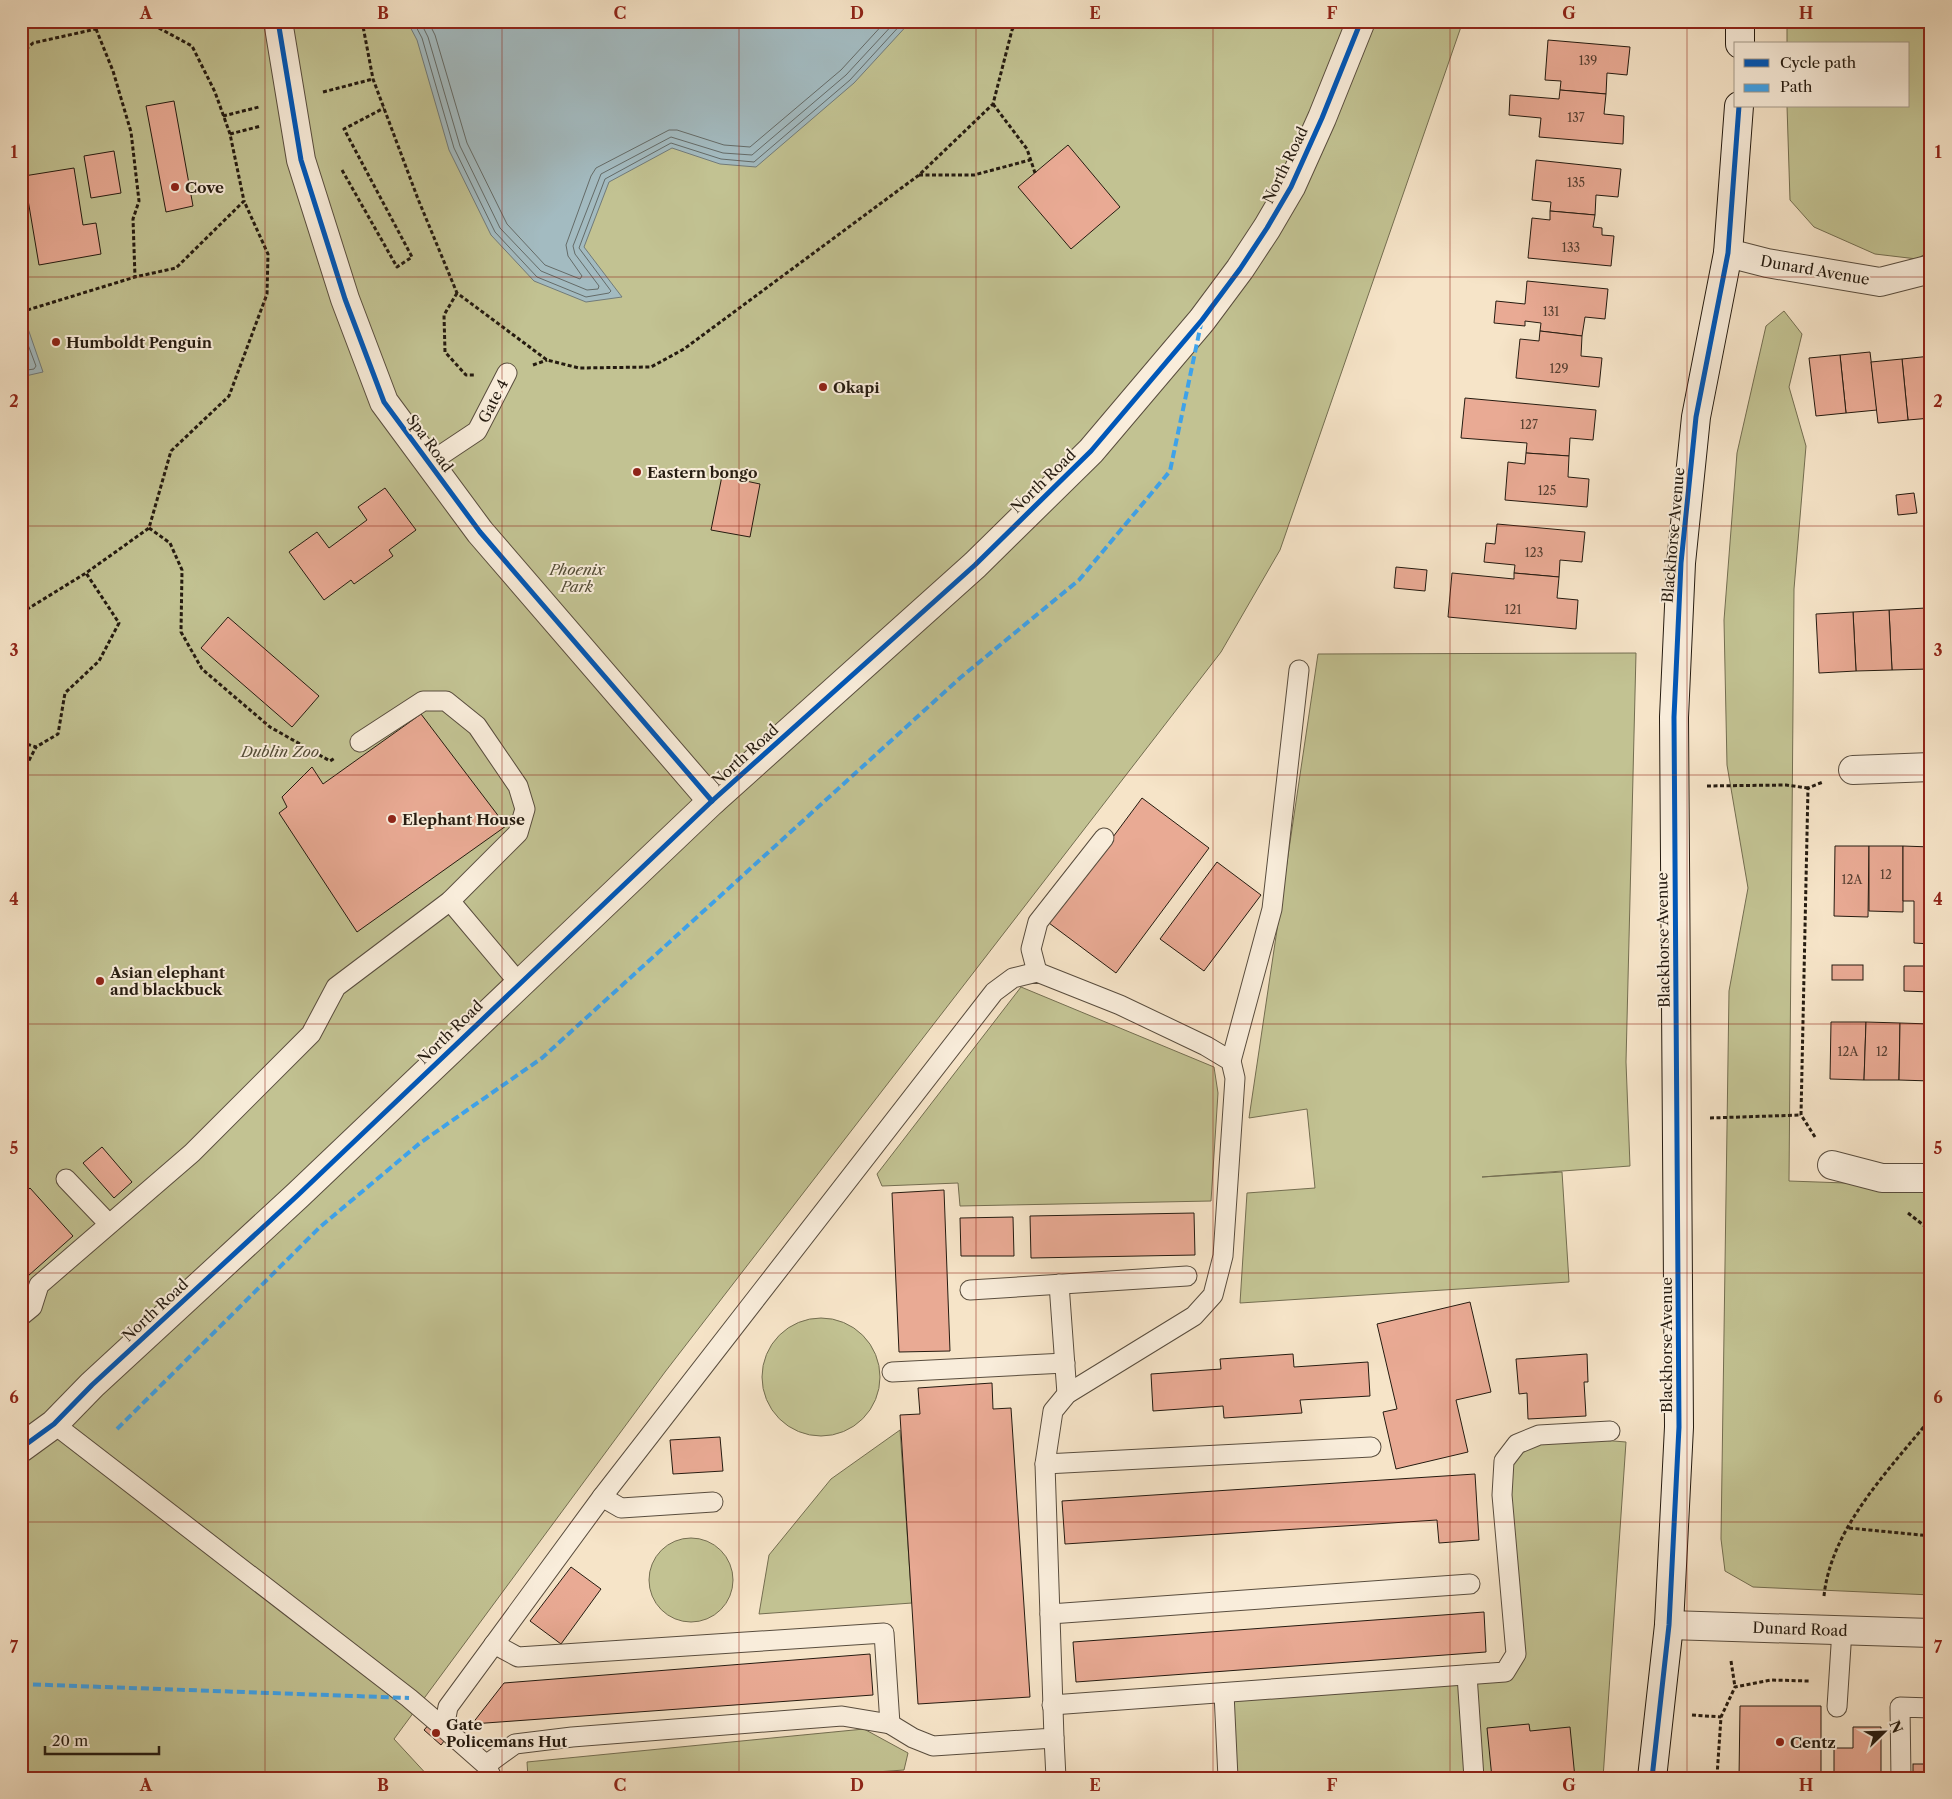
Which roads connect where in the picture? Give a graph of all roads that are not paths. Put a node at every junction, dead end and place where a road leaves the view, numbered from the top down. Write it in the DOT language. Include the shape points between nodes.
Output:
graph roads {
  1 [pos="278,21"];
  2 [pos="1361,21"];
  3 [pos="1740,21"];
  4 [pos="1740,42"];
  5 [pos="1739,108"];
  6 [pos="1728,253"];
  7 [pos="1931,269"];
  8 [pos="507,373"];
  9 [pos="428,463"];
  10 [pos="1299,670"];
  11 [pos="360,742"];
  12 [pos="1931,767"];
  13 [pos="1853,770"];
  14 [pos="712,801"];
  15 [pos="1104,838"];
  16 [pos="450,902"];
  17 [pos="1037,972"];
  18 [pos="519,983"];
  19 [pos="1231,1062"];
  20 [pos="1832,1165"];
  21 [pos="1931,1178"];
  22 [pos="66,1179"];
  23 [pos="109,1224"];
  24 [pos="1187,1276"];
  25 [pos="1059,1284"];
  26 [pos="970,1290"];
  27 [pos="21,1316"];
  28 [pos="1065,1363"];
  29 [pos="892,1372"];
  30 [pos="1067,1394"];
  31 [pos="54,1424"];
  32 [pos="1610,1430"];
  33 [pos="1371,1447"];
  34 [pos="21,1448"];
  35 [pos="1046,1464"];
  36 [pos="602,1497"];
  37 [pos="713,1502"];
  38 [pos="1470,1584"];
  39 [pos="1050,1614"];
  40 [pos="1668,1624"];
  41 [pos="1831,1630"];
  42 [pos="1931,1633"];
  43 [pos="494,1644"];
  44 [pos="1467,1675"];
  45 [pos="1224,1693"];
  46 [pos="1052,1705"];
  47 [pos="1837,1707"];
  48 [pos="1931,1708"];
  49 [pos="890,1724"];
  50 [pos="444,1728"];
  51 [pos="1054,1738"];
  52 [pos="489,1771"];
  53 [pos="1056,1778"];
  54 [pos="1228,1778"];
  55 [pos="1474,1778"];
  56 [pos="1652,1778"];
  57 [pos="1901,1778"];
  1 -- 9 [label="street, Spa Road" via="301,160 345,299 384,402"];
  2 -- 14 [label="street, North Road" via="1291,188 1240,269 1202,320 1091,451 968,572"];
  3 -- 4 [label="street"];
  5 -- 6 [label="street, Blackhorse Avenue"];
  6 -- 7 [label="street, Dunard Avenue" via="1767,263 1880,282"];
  6 -- 40 [label="street, Blackhorse Avenue" via="1695,427 1681,563 1674,717 1679,1427"];
  8 -- 9 [label="lane, Gate 4" via="477,431"];
  9 -- 14 [label="street, Spa Road" via="480,532"];
  10 -- 19 [label="lane" via="1272,908"];
  11 -- 16 [label="lane" via="423,701 446,701 477,726 518,786 525,809 518,833"];
  12 -- 13 [label="street"];
  14 -- 18 [label="street, North Road"];
  15 -- 17 [label="lane" via="1038,922 1031,949"];
  16 -- 18 [label="lane"];
  16 -- 23 [label="lane" via="336,987 311,1034 192,1153"];
  17 -- 19 [label="lane" via="1120,1005 1206,1046"];
  17 -- 36 [label="lane" via="1013,978 994,992"];
  18 -- 31 [label="street, North Road"];
  19 -- 30 [label="lane" via="1235,1078 1223,1256 1213,1295 1194,1316"];
  20 -- 21 [label="street" via="1882,1178"];
  22 -- 23 [label="lane"];
  23 -- 27 [label="lane" via="39,1285 32,1307"];
  24 -- 25 [label="lane"];
  25 -- 26 [label="lane"];
  25 -- 28 [label="lane"];
  28 -- 29 [label="lane"];
  28 -- 30 [label="lane"];
  30 -- 35 [label="lane" via="1053,1411"];
  31 -- 34 [label="street, North Road"];
  31 -- 50 [label="lane" via="410,1698"];
  32 -- 44 [label="lane" via="1539,1435 1517,1444 1504,1461 1502,1495 1516,1654 1505,1672"];
  33 -- 35 [label="lane"];
  35 -- 39 [label="lane"];
  36 -- 37 [label="lane" via="621,1508"];
  36 -- 43 [label="lane"];
  38 -- 39 [label="lane"];
  39 -- 46 [label="lane"];
  40 -- 41 [label="street, Dunard Road"];
  40 -- 56 [label="street, Blackhorse Avenue"];
  41 -- 42 [label="street, Dunard Road"];
  41 -- 47 [label="lane" via="1839,1682"];
  43 -- 49 [label="lane" via="518,1657 884,1632"];
  43 -- 50 [label="lane" via="448,1707"];
  44 -- 45 [label="lane"];
  44 -- 55 [label="lane"];
  45 -- 46 [label="lane"];
  45 -- 54 [label="lane"];
  46 -- 51 [label="lane"];
  48 -- 57 [label="lane" via="1900,1707"];
  49 -- 51 [label="lane" via="933,1746"];
  49 -- 52 [label="lane" via="842,1716 572,1737 515,1744"];
  50 -- 52 [label="lane"];
  51 -- 53 [label="lane"];
}
